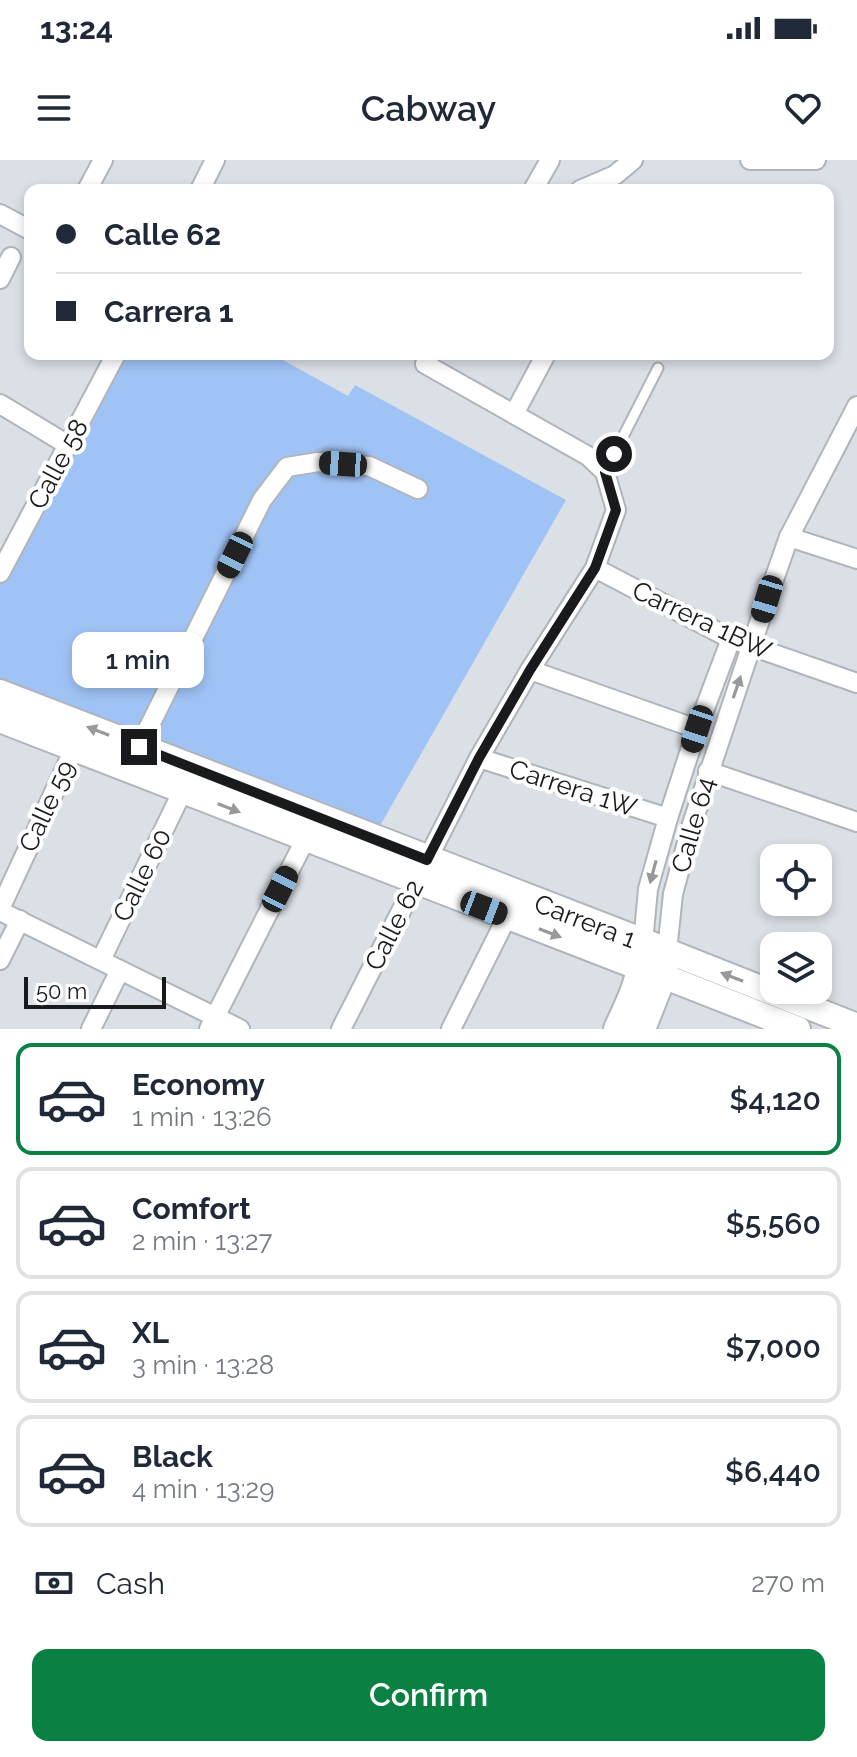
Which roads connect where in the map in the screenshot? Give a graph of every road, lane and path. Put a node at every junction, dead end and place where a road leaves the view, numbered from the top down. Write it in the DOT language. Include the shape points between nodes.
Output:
graph roads {
  1 [pos="103,160"];
  2 [pos="215,160"];
  3 [pos="550,160"];
  4 [pos="633,160"];
  5 [pos="750,160"];
  6 [pos="816,160"];
  7 [pos="90,184"];
  8 [pos="203,184"];
  9 [pos="536,184"];
  10 [pos="594,184"];
  11 [pos="0,214"];
  12 [pos="24,227"];
  13 [pos="11,257"];
  14 [pos="0,279"];
  15 [pos="113,360"];
  16 [pos="430,360"];
  17 [pos="543,360"];
  18 [pos="658,368"];
  19 [pos="0,404"];
  20 [pos="857,406"];
  21 [pos="514,414"];
  22 [pos="68,445"];
  23 [pos="605,472"];
  24 [pos="418,489"];
  25 [pos="789,537"];
  26 [pos="857,559"];
  27 [pos="595,568"];
  28 [pos="0,573"];
  29 [pos="731,639"];
  30 [pos="752,647"];
  31 [pos="530,670"];
  32 [pos="857,683"];
  33 [pos="0,693"];
  34 [pos="0,719"];
  35 [pos="697,729"];
  36 [pos="75,747"];
  37 [pos="139,747"];
  38 [pos="479,758"];
  39 [pos="708,771"];
  40 [pos="183,790"];
  41 [pos="668,818"];
  42 [pos="857,822"];
  43 [pos="306,838"];
  44 [pos="422,871"];
  45 [pos="0,910"];
  46 [pos="507,917"];
  47 [pos="20,920"];
  48 [pos="0,960"];
  49 [pos="101,960"];
  50 [pos="654,960"];
  51 [pos="120,970"];
  52 [pos="212,1023"];
  53 [pos="782,1026"];
  54 [pos="857,1026"];
  55 [pos="91,1029"];
  56 [pos="240,1029"];
  57 [pos="341,1029"];
  58 [pos="451,1029"];
  59 [pos="617,1029"];
  60 [pos="642,1029"];
  1 -- 7 [label="street"];
  2 -- 8 [label="street"];
  3 -- 9 [label="street"];
  4 -- 10 [label="street"];
  5 -- 6 [label="street"];
  11 -- 12 [label="street"];
  13 -- 14 [label="street"];
  15 -- 22 [label="street, Calle 58"];
  16 -- 21 [label="street"];
  17 -- 21 [label="street"];
  18 -- 23 [label="lane"];
  19 -- 22 [label="street"];
  20 -- 25 [label="street, Calle 64"];
  21 -- 23 [label="street"];
  22 -- 28 [label="street, Calle 58"];
  23 -- 27 [label="street, Calle 62" via="616,510"];
  24 -- 37 [label="street" via="369,466 318,462 287,467 262,500"];
  25 -- 26 [label="street"];
  25 -- 30 [label="street, Calle 64"];
  27 -- 29 [label="street, Carrera 1BW"];
  27 -- 31 [label="street, Calle 62"];
  29 -- 30 [label="street, Carrera 1BW"];
  29 -- 35 [label="street, Calle 64"];
  30 -- 32 [label="street, Carrera 1BW"];
  39 -- 30 [label="street, Calle 64, one-way"];
  31 -- 35 [label="street"];
  31 -- 38 [label="street, Calle 62"];
  37 -- 33 [label="main road, Carrera 1, one-way"];
  34 -- 36 [label="main road, Carrera 1"];
  35 -- 41 [label="street, Calle 64"];
  36 -- 40 [label="main road, Carrera 1"];
  36 -- 45 [label="street, Calle 59"];
  37 -- 44 [label="main road, Carrera 1"];
  38 -- 41 [label="street, Carrera 1W"];
  38 -- 44 [label="street, Calle 62"];
  39 -- 42 [label="street"];
  39 -- 50 [label="street, Calle 64"];
  40 -- 43 [label="main road, Carrera 1, one-way"];
  40 -- 49 [label="street, Calle 60"];
  41 -- 50 [label="street, Calle 64, one-way" via="648,889"];
  43 -- 44 [label="main road, Carrera 1"];
  43 -- 52 [label="street"];
  44 -- 46 [label="main road, Carrera 1"];
  44 -- 50 [label="main road, Carrera 1"];
  44 -- 57 [label="street, Calle 62"];
  45 -- 47 [label="street"];
  46 -- 50 [label="main road, Carrera 1, one-way"];
  46 -- 58 [label="street"];
  47 -- 48 [label="street"];
  47 -- 49 [label="street"];
  49 -- 51 [label="street"];
  50 -- 53 [label="street, Carrera 1"];
  54 -- 50 [label="street, Carrera 1, one-way"];
  50 -- 59 [label="main road, Calle 64"];
  50 -- 60 [label="main road, Calle 64"];
  51 -- 52 [label="street"];
  51 -- 55 [label="street"];
  52 -- 56 [label="street"];
}
